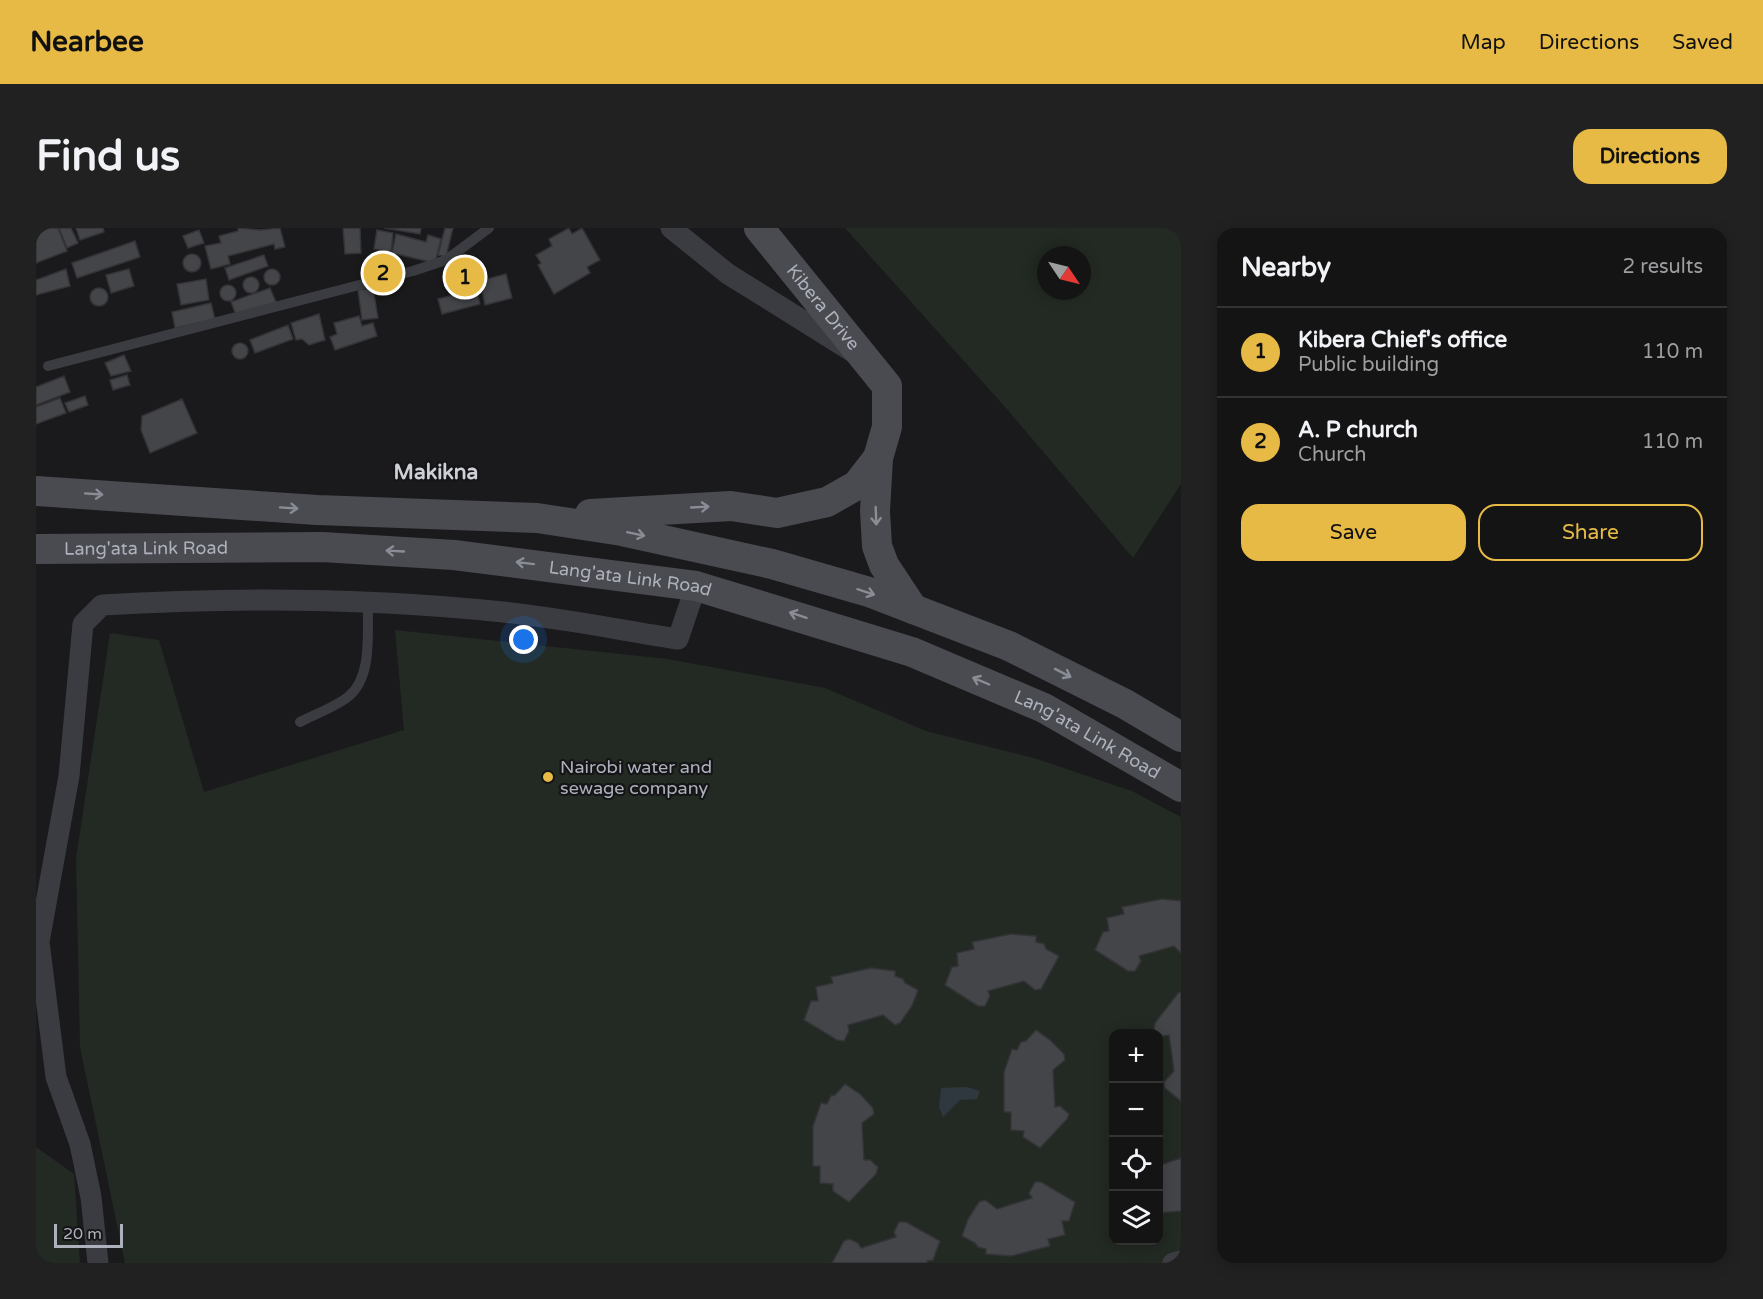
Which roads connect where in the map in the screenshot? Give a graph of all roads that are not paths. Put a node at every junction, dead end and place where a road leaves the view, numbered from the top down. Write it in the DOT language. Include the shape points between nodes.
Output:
graph roads {
  1 [pos="489,228"];
  2 [pos="671,228"];
  3 [pos="759,228"];
  4 [pos="867,360"];
  5 [pos="48,366"];
  6 [pos="878,458"];
  7 [pos="36,491"];
  8 [pos="537,518"];
  9 [pos="36,549"];
  10 [pos="696,586"];
  11 [pos="368,603"];
  12 [pos="913,609"];
  13 [pos="300,722"];
  14 [pos="1181,737"];
  15 [pos="1181,787"];
  16 [pos="1181,1261"];
  17 [pos="98,1263"];
  18 [pos="1173,1263"];
  1 -- 5 [label="lane" via="446,260 413,271"];
  2 -- 4 [label="street" via="728,274"];
  3 -- 4 [label="main road, Kibera Drive"];
  4 -- 6 [label="main road, Kibera Drive" via="886,386 887,427"];
  8 -- 6 [label="main road, one-way" via="731,506 777,513 827,502 857,485"];
  6 -- 12 [label="main road, one-way" via="877,546 884,565"];
  7 -- 8 [label="main road, one-way" via="317,510"];
  8 -- 12 [label="main road, one-way" via="622,531 772,564"];
  10 -- 9 [label="main road, Lang'ata Link Road, one-way" via="442,554 322,547"];
  10 -- 11 [label="street" via="678,639 504,612"];
  15 -- 10 [label="main road, Lang'ata Link Road, one-way" via="1044,708 912,652"];
  11 -- 13 [label="lane" via="364,671 359,686 348,697"];
  11 -- 17 [label="street" via="210,598 102,604 83,624 69,776 39,942 56,1077 80,1144"];
  12 -- 14 [label="main road, one-way" via="1010,646"];
  16 -- 18 [label="street"];
}
